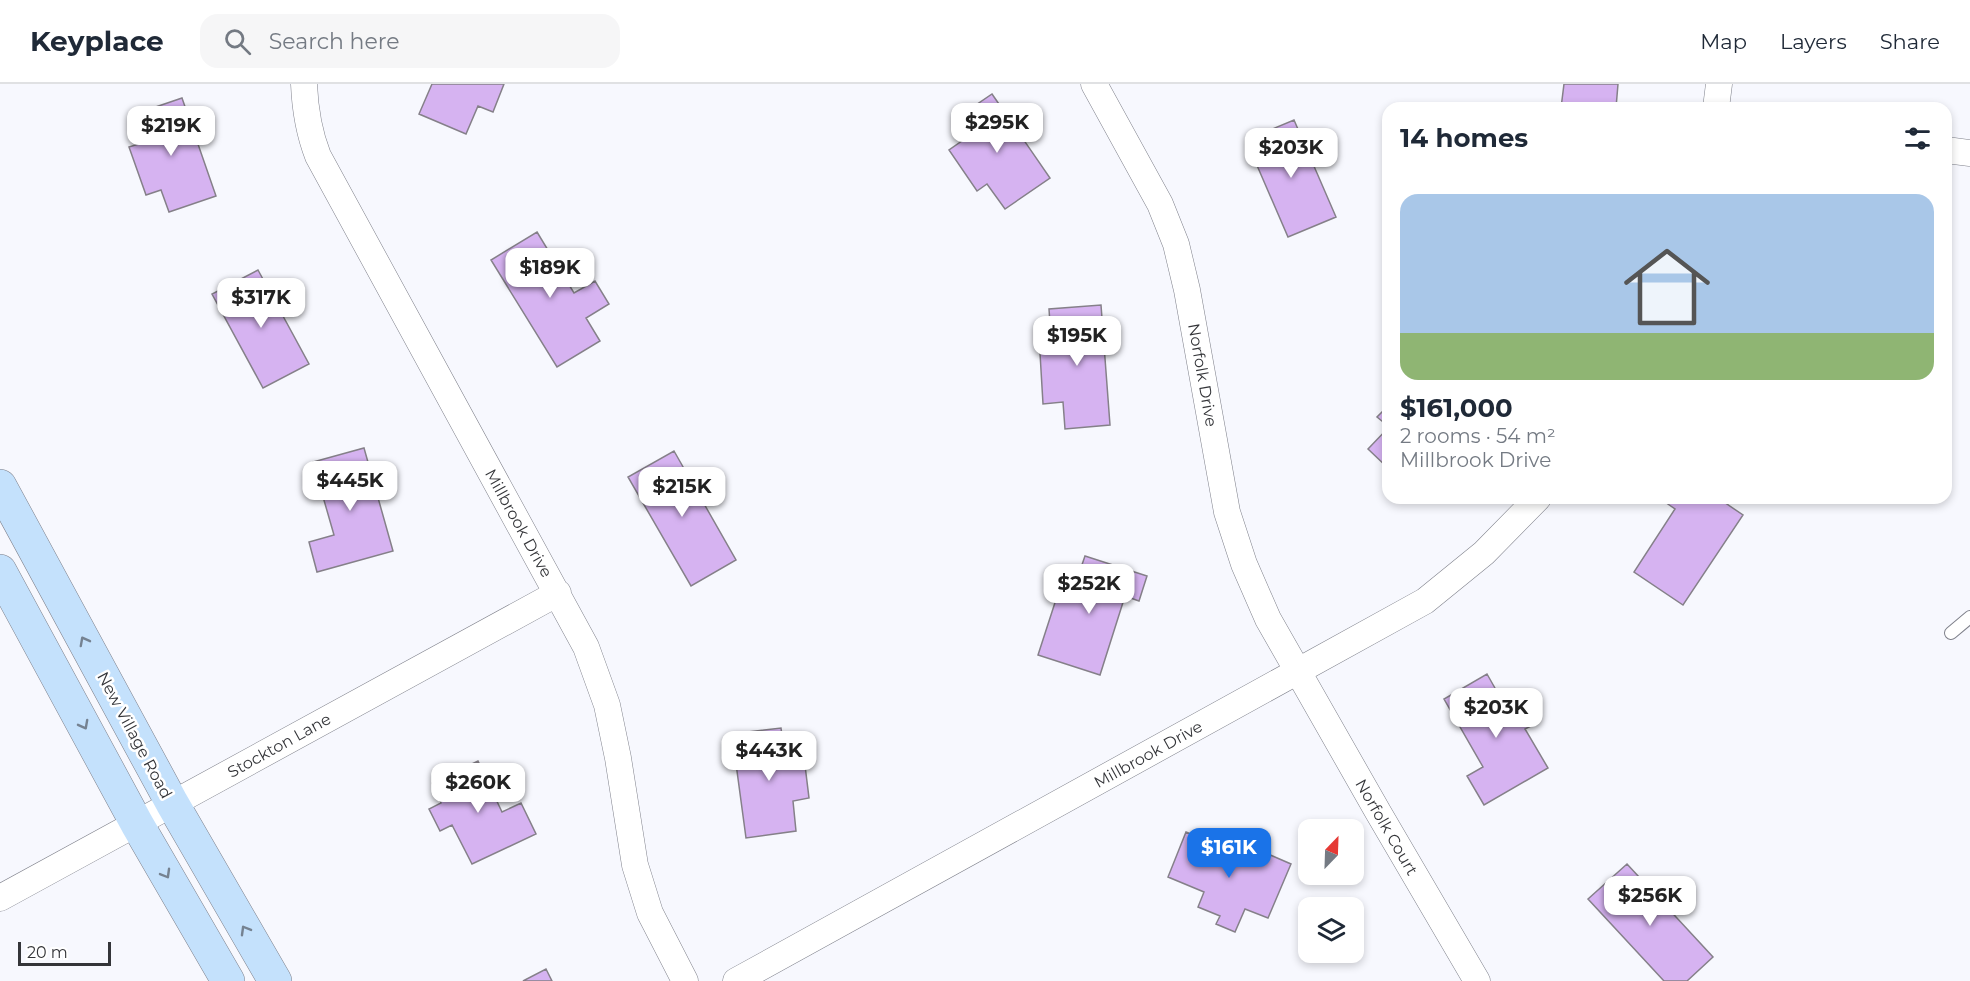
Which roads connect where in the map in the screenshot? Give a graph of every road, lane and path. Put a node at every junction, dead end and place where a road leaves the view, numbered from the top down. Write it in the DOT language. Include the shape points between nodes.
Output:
graph roads {
  1 [pos="304,84"];
  2 [pos="1094,84"];
  3 [pos="1719,84"];
  4 [pos="1717,102"];
  5 [pos="1952,151"];
  6 [pos="1970,153"];
  7 [pos="0,486"];
  8 [pos="1532,504"];
  9 [pos="0,571"];
  10 [pos="558,593"];
  11 [pos="1970,617"];
  12 [pos="1951,633"];
  13 [pos="1298,671"];
  14 [pos="172,803"];
  15 [pos="137,824"];
  16 [pos="0,898"];
  17 [pos="228,981"];
  18 [pos="274,981"];
  19 [pos="685,981"];
  20 [pos="736,981"];
  21 [pos="1477,981"];
  1 -- 10 [label="street, Millbrook Drive" via="305,108 318,156"];
  2 -- 13 [label="street, Norfolk Drive" via="1160,204 1176,244 1227,512 1268,618"];
  3 -- 4 [label="street"];
  5 -- 6 [label="street"];
  14 -- 7 [label="main road, New Village Road, one-way"];
  8 -- 13 [label="street, Millbrook Drive" via="1484,553 1425,601"];
  9 -- 15 [label="main road, one-way"];
  10 -- 14 [label="street, Stockton Lane"];
  10 -- 19 [label="street, Millbrook Drive" via="586,647 607,705 635,865 650,913"];
  11 -- 12 [label="lane"];
  13 -- 20 [label="street, Millbrook Drive"];
  13 -- 21 [label="street, Norfolk Court"];
  14 -- 15 [label="street, Stockton Lane"];
  18 -- 14 [label="main road, New Village Road, one-way"];
  15 -- 16 [label="street, Stockton Lane"];
  15 -- 17 [label="main road, one-way"];
}
